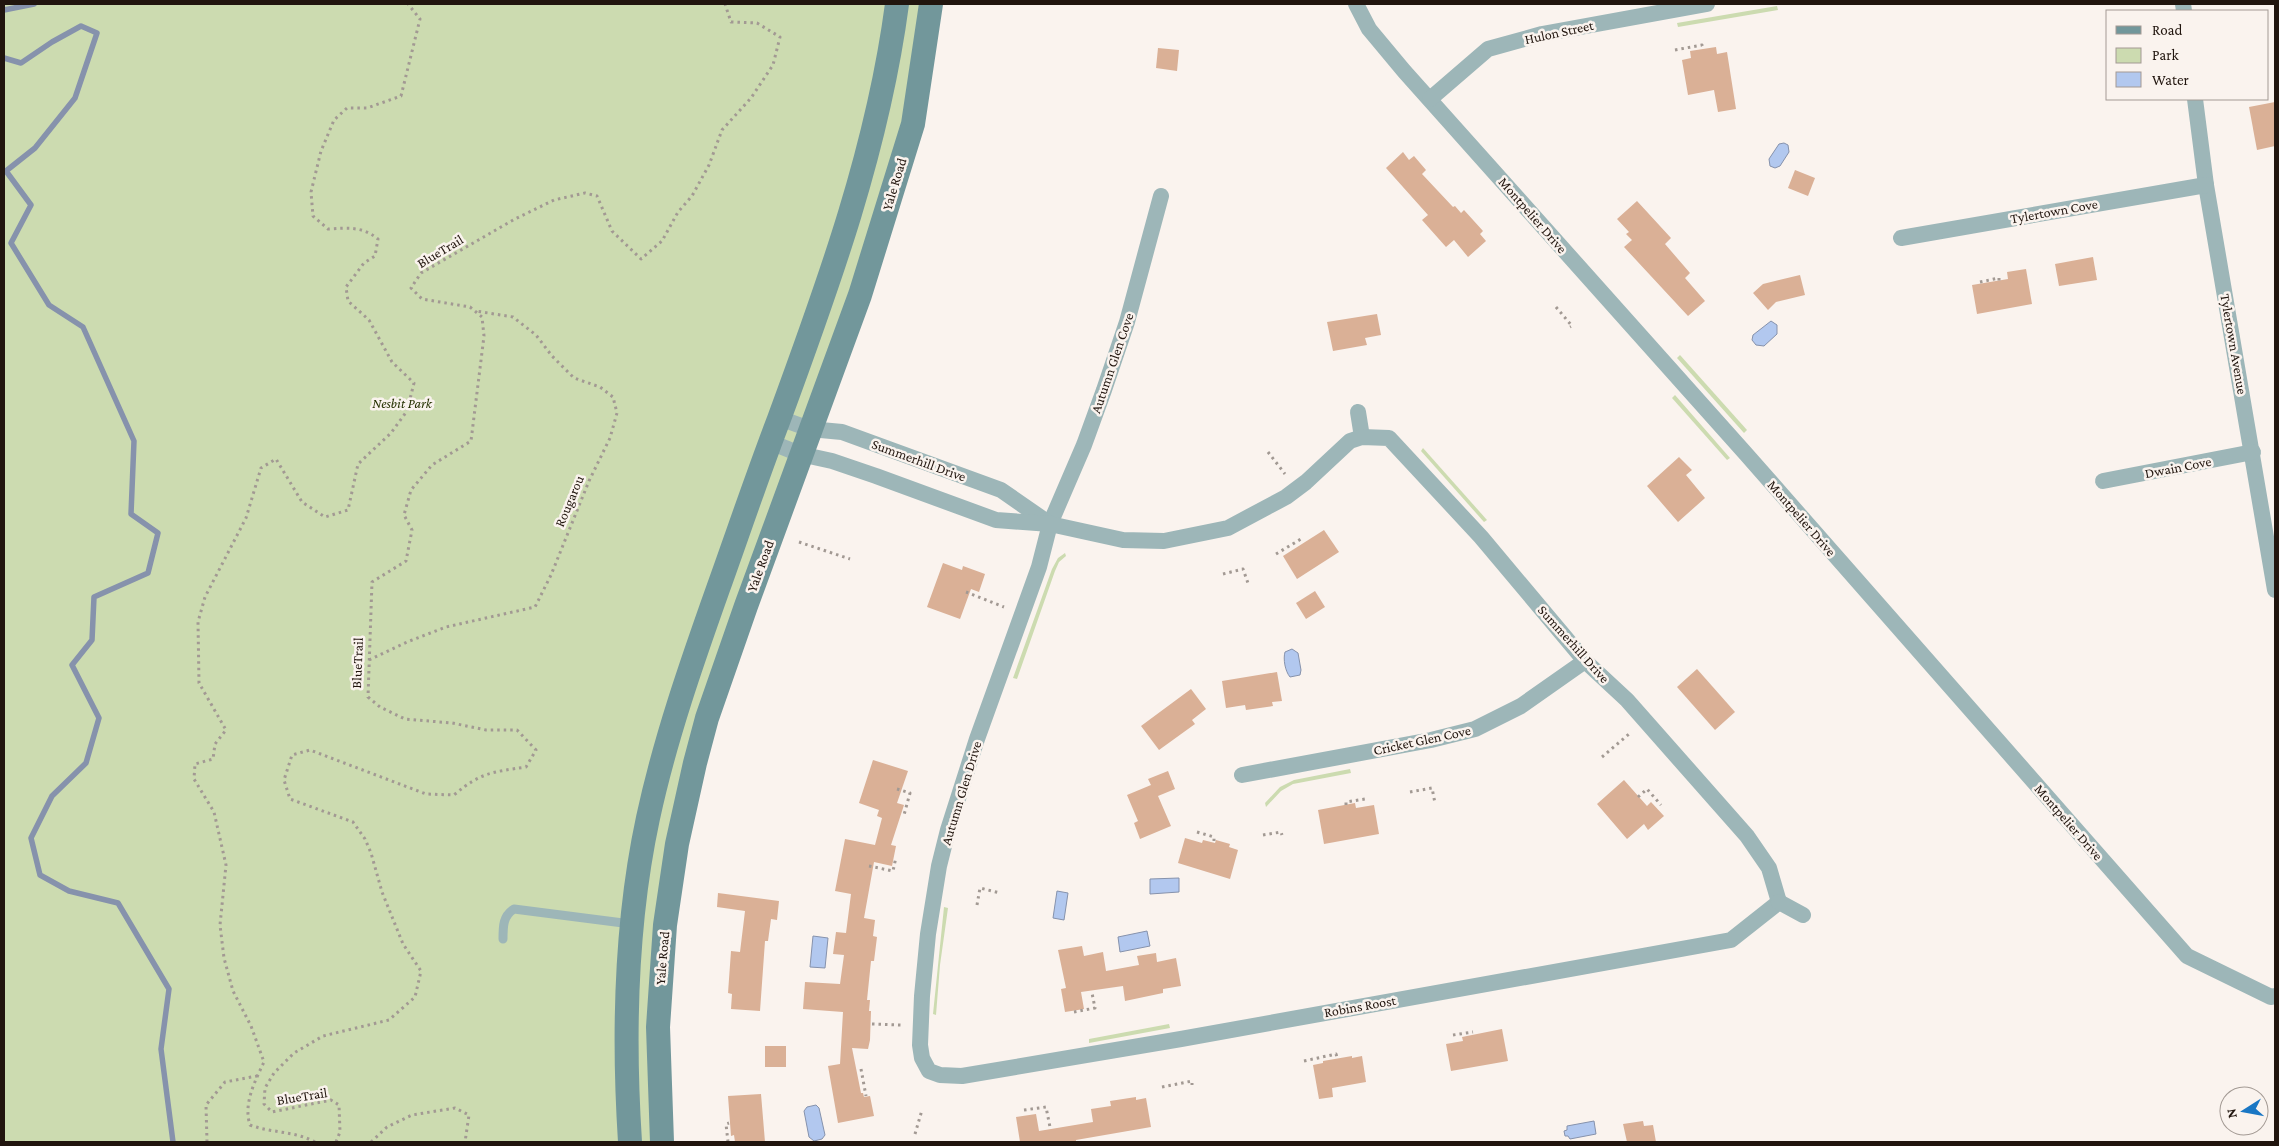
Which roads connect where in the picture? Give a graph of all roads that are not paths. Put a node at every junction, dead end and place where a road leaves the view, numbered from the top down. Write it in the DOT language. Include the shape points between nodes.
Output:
graph roads {
  1 [pos="897,4"];
  2 [pos="931,4"];
  3 [pos="1356,4"];
  4 [pos="1707,4"];
  5 [pos="1430,99"];
  6 [pos="2195,100"];
  7 [pos="2206,185"];
  8 [pos="1161,196"];
  9 [pos="1901,238"];
  10 [pos="1358,412"];
  11 [pos="779,418"];
  12 [pos="810,429"];
  13 [pos="1362,437"];
  14 [pos="770,442"];
  15 [pos="2253,452"];
  16 [pos="800,454"];
  17 [pos="2103,481"];
  18 [pos="1050,524"];
  19 [pos="2275,590"];
  20 [pos="1585,661"];
  21 [pos="1242,775"];
  22 [pos="1780,902"];
  23 [pos="1803,915"];
  24 [pos="632,924"];
  25 [pos="503,939"];
  26 [pos="2275,996"];
  27 [pos="928,1071"];
  28 [pos="630,1142"];
  29 [pos="662,1142"];
  1 -- 11 [label="main road" via="880,103 860,182 821,307"];
  2 -- 12 [label="main road, Yale Road" via="913,124 860,295"];
  3 -- 5 [label="street, Montpelier Drive" via="1369,28"];
  4 -- 5 [label="street, Hulon Street" via="1542,34 1488,49"];
  5 -- 26 [label="street, Montpelier Drive" via="2187,956"];
  6 -- 7 [label="street, Tylertown Avenue"];
  7 -- 9 [label="street, Tylertown Cove"];
  7 -- 15 [label="street, Tylertown Avenue"];
  8 -- 18 [label="street, Autumn Glen Cove" via="1127,322 1104,390"];
  10 -- 13 [label="street"];
  11 -- 12 [label="street, Summerhill Drive"];
  11 -- 14 [label="main road"];
  12 -- 16 [label="main road, Yale Road"];
  12 -- 18 [label="street, Summerhill Drive" via="842,432 1001,490"];
  13 -- 18 [label="street, Summerhill Drive" via="1350,441 1286,497 1228,528 1186,538 1150,541 1122,540"];
  13 -- 20 [label="street, Summerhill Drive" via="1389,438 1406,453"];
  14 -- 16 [label="street, Summerhill Drive"];
  14 -- 24 [label="main road" via="684,683 648,816"];
  15 -- 17 [label="street, Dwain Cove"];
  15 -- 19 [label="street, Tylertown Avenue"];
  16 -- 18 [label="street, Summerhill Drive" via="832,461 996,520"];
  16 -- 29 [label="main road, Yale Road" via="707,718 677,844 659,996"];
  18 -- 27 [label="street, Autumn Glen Drive" via="1039,567 977,739 939,866 922,996 920,1045"];
  20 -- 21 [label="street, Cricket Glen Cove" via="1521,706 1475,729"];
  20 -- 22 [label="street, Summerhill Drive" via="1627,700 1747,836 1769,868"];
  22 -- 23 [label="street"];
  22 -- 27 [label="street, Robins Roost" via="1731,940 962,1076"];
  24 -- 25 [label="lane" via="514,909 507,914"];
  24 -- 28 [label="main road" via="625,1046"];
}
